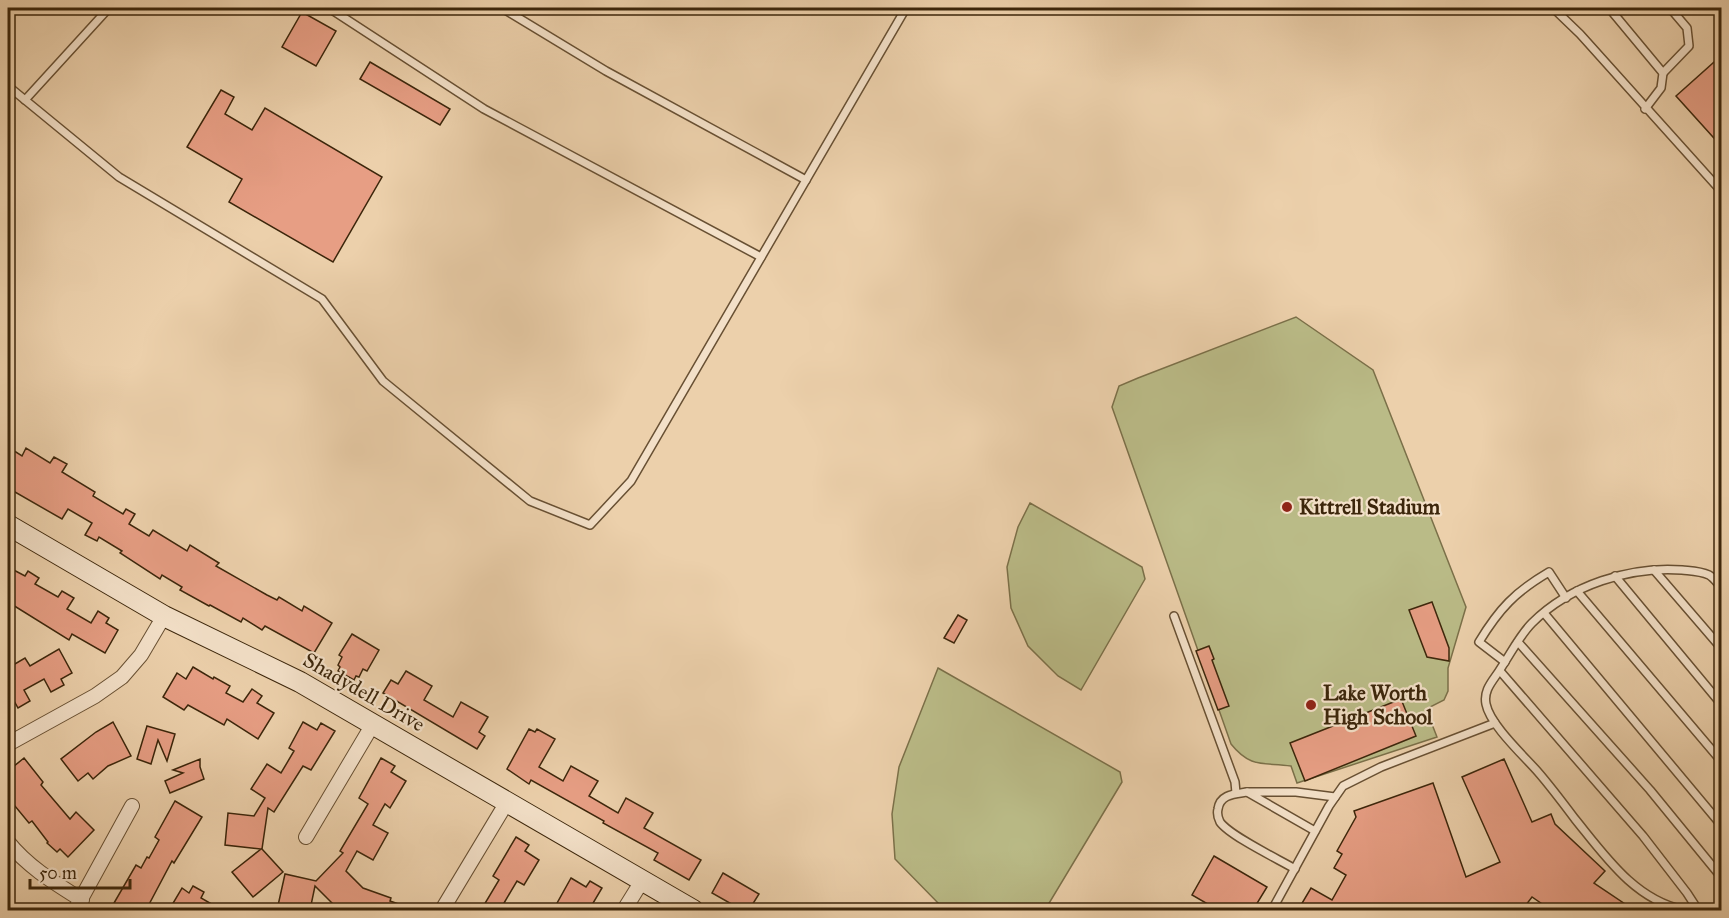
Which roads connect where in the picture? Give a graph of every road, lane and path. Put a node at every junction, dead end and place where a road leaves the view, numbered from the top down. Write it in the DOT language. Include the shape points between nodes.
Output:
graph roads {
  1 [pos="109,8"];
  2 [pos="329,8"];
  3 [pos="501,8"];
  4 [pos="906,8"];
  5 [pos="1553,8"];
  6 [pos="1609,8"];
  7 [pos="1670,8"];
  8 [pos="1663,73"];
  9 [pos="8,86"];
  10 [pos="25,100"];
  11 [pos="1646,108"];
  12 [pos="806,180"];
  13 [pos="1722,192"];
  14 [pos="761,257"];
  15 [pos="8,525"];
  16 [pos="1654,570"];
  17 [pos="1615,576"];
  18 [pos="1722,588"];
  19 [pos="1577,591"];
  20 [pos="1566,598"];
  21 [pos="1544,613"];
  22 [pos="164,616"];
  23 [pos="1174,616"];
  24 [pos="1518,642"];
  25 [pos="1722,649"];
  26 [pos="1505,662"];
  27 [pos="1500,671"];
  28 [pos="1722,705"];
  29 [pos="1495,723"];
  30 [pos="373,724"];
  31 [pos="8,744"];
  32 [pos="1722,762"];
  33 [pos="1247,792"];
  34 [pos="1236,793"];
  35 [pos="1335,797"];
  36 [pos="507,802"];
  37 [pos="132,806"];
  38 [pos="1722,826"];
  39 [pos="1315,831"];
  40 [pos="306,837"];
  41 [pos="8,842"];
  42 [pos="1295,869"];
  43 [pos="1722,878"];
  44 [pos="642,881"];
  45 [pos="78,905"];
  46 [pos="442,910"];
  47 [pos="624,910"];
  48 [pos="693,910"];
  49 [pos="1272,910"];
  50 [pos="1684,910"];
  51 [pos="1698,910"];
  1 -- 10 [label="lane"];
  2 -- 14 [label="lane" via="484,109"];
  3 -- 12 [label="lane" via="606,71"];
  4 -- 12 [label="lane"];
  5 -- 11 [label="lane"];
  6 -- 8 [label="lane"];
  7 -- 8 [label="lane" via="1687,28 1689,46"];
  8 -- 11 [label="lane" via="1661,88"];
  9 -- 10 [label="lane"];
  10 -- 14 [label="lane" via="119,177 322,299 383,381 530,501 590,525 631,481"];
  11 -- 13 [label="lane"];
  12 -- 14 [label="lane"];
  15 -- 22 [label="street, Shadydell Drive"];
  16 -- 17 [label="lane"];
  16 -- 18 [label="lane" via="1698,571"];
  16 -- 25 [label="lane"];
  17 -- 19 [label="lane"];
  17 -- 28 [label="lane"];
  19 -- 20 [label="lane"];
  19 -- 32 [label="lane"];
  20 -- 21 [label="lane"];
  20 -- 26 [label="lane" via="1549,572 1529,583 1497,614 1479,642"];
  21 -- 24 [label="lane"];
  21 -- 38 [label="lane"];
  22 -- 30 [label="street, Shadydell Drive" via="300,682"];
  22 -- 31 [label="street" via="141,655 122,677"];
  23 -- 34 [label="lane"];
  24 -- 26 [label="lane"];
  24 -- 43 [label="lane" via="1650,790"];
  26 -- 27 [label="lane"];
  27 -- 29 [label="lane" via="1488,687 1486,704"];
  27 -- 51 [label="lane" via="1643,836"];
  29 -- 35 [label="lane" via="1381,767 1343,786"];
  29 -- 50 [label="lane" via="1633,885 1659,902"];
  30 -- 36 [label="street, Shadydell Drive"];
  30 -- 40 [label="street"];
  33 -- 34 [label="lane"];
  33 -- 35 [label="lane"];
  33 -- 39 [label="lane"];
  34 -- 42 [label="lane" via="1219,802 1218,820"];
  35 -- 39 [label="lane"];
  36 -- 44 [label="street, Shadydell Drive"];
  36 -- 46 [label="street"];
  37 -- 45 [label="street"];
  39 -- 42 [label="lane"];
  41 -- 45 [label="street" via="19,856"];
  42 -- 49 [label="lane"];
  44 -- 47 [label="street"];
  44 -- 48 [label="street, Shadydell Drive"];
}
